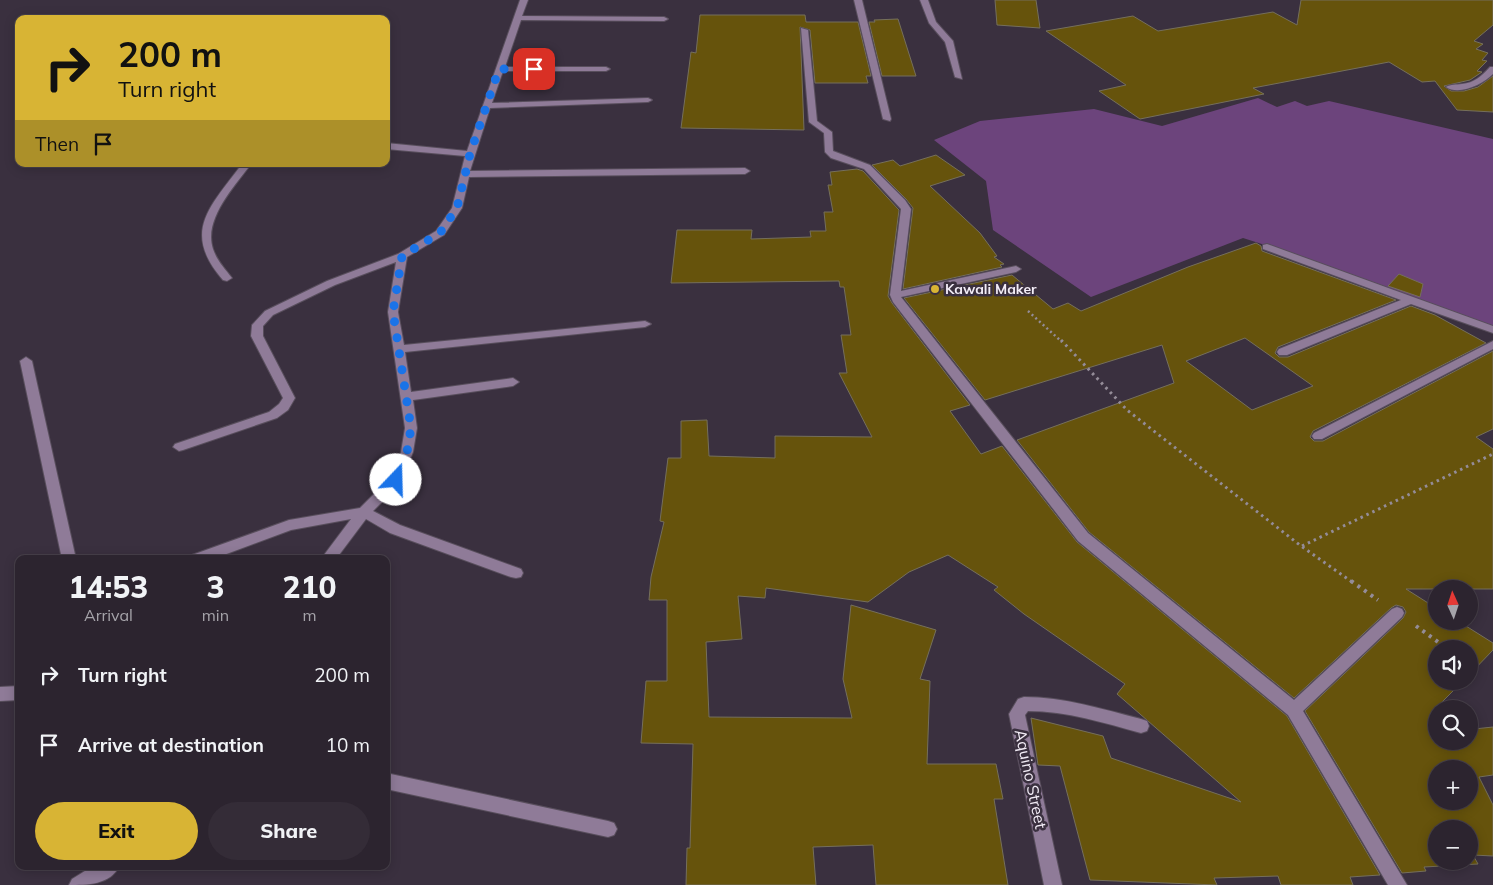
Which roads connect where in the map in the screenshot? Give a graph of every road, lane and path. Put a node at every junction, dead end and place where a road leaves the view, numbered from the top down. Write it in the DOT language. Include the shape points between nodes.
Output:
graph roads {
  1 [pos="524,0"];
  2 [pos="858,0"];
  3 [pos="924,0"];
  4 [pos="517,18"];
  5 [pos="664,19"];
  6 [pos="804,30"];
  7 [pos="499,69"];
  8 [pos="606,69"];
  9 [pos="1493,70"];
  10 [pos="959,77"];
  11 [pos="1450,87"];
  12 [pos="648,100"];
  13 [pos="486,106"];
  14 [pos="887,119"];
  15 [pos="390,146"];
  16 [pos="470,154"];
  17 [pos="244,167"];
  18 [pos="745,170"];
  19 [pos="465,174"];
  20 [pos="1267,247"];
  21 [pos="402,256"];
  22 [pos="1016,269"];
  23 [pos="227,278"];
  24 [pos="895,295"];
  25 [pos="1410,300"];
  26 [pos="1028,311"];
  27 [pos="645,324"];
  28 [pos="1493,330"];
  29 [pos="1493,344"];
  30 [pos="400,349"];
  31 [pos="1283,352"];
  32 [pos="26,361"];
  33 [pos="513,382"];
  34 [pos="406,397"];
  35 [pos="1318,436"];
  36 [pos="179,447"];
  37 [pos="1493,454"];
  38 [pos="364,512"];
  39 [pos="1302,546"];
  40 [pos="68,555"];
  41 [pos="208,555"];
  42 [pos="331,555"];
  43 [pos="516,573"];
  44 [pos="1397,613"];
  45 [pos="1435,640"];
  46 [pos="15,693"];
  47 [pos="0,694"];
  48 [pos="1294,710"];
  49 [pos="1141,726"];
  50 [pos="390,782"];
  51 [pos="608,829"];
  52 [pos="103,870"];
  53 [pos="78,885"];
  54 [pos="1053,885"];
  55 [pos="1398,885"];
  1 -- 4 [label="street"];
  2 -- 14 [label="street"];
  3 -- 10 [label="street" via="933,22 949,41"];
  4 -- 5 [label="street"];
  4 -- 7 [label="street"];
  6 -- 24 [label="street" via="813,122 828,132 830,152 867,167 906,209"];
  7 -- 8 [label="street"];
  7 -- 13 [label="street"];
  9 -- 11 [label="street" via="1480,83"];
  12 -- 13 [label="street"];
  13 -- 16 [label="street"];
  15 -- 16 [label="street"];
  16 -- 19 [label="street"];
  17 -- 23 [label="street" via="215,208 205,238 213,262"];
  18 -- 19 [label="street"];
  19 -- 21 [label="street" via="457,208 440,233"];
  20 -- 25 [label="street"];
  21 -- 30 [label="street" via="393,312"];
  21 -- 36 [label="street" via="331,283 269,313 258,324 257,336 289,398 284,407 273,415"];
  22 -- 24 [label="street"];
  24 -- 48 [label="street" via="1083,536"];
  25 -- 28 [label="street"];
  25 -- 31 [label="street"];
  26 -- 39 [label="path" via="1075,353 1127,410"];
  27 -- 30 [label="street"];
  29 -- 35 [label="street"];
  30 -- 34 [label="street"];
  32 -- 40 [label="street"];
  33 -- 34 [label="street"];
  34 -- 38 [label="street" via="411,428 407,452 396,480"];
  37 -- 39 [label="path"];
  38 -- 41 [label="street" via="289,525"];
  38 -- 42 [label="street"];
  38 -- 43 [label="street" via="395,529"];
  39 -- 44 [label="path"];
  44 -- 45 [label="path"];
  44 -- 48 [label="street"];
  46 -- 47 [label="street"];
  48 -- 55 [label="street"];
  49 -- 54 [label="street, Aquino Street" via="1041,703 1024,704 1017,714"];
  50 -- 51 [label="street"];
  52 -- 53 [label="street"];
}
